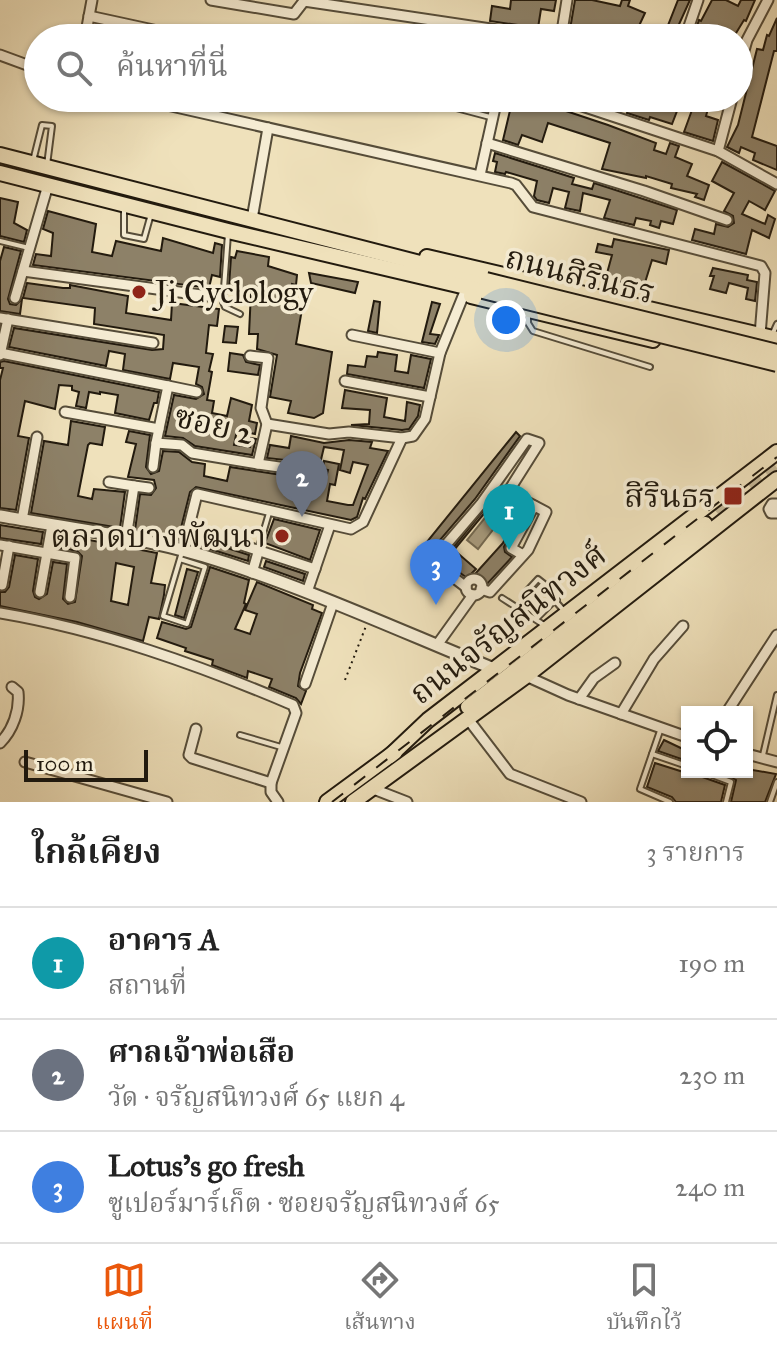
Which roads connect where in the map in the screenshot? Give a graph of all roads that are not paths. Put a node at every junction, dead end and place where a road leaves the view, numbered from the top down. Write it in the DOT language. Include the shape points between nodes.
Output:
graph roads {
  1 [pos="92,0"];
  2 [pos="211,0"];
  3 [pos="567,0"];
  4 [pos="698,0"];
  5 [pos="768,0"];
  6 [pos="89,16"];
  7 [pos="88,24"];
  8 [pos="126,24"];
  9 [pos="458,24"];
  10 [pos="563,24"];
  11 [pos="690,24"];
  12 [pos="753,29"];
  13 [pos="0,55"];
  14 [pos="24,64"];
  15 [pos="198,112"];
  16 [pos="471,112"];
  17 [pos="494,112"];
  18 [pos="600,112"];
  19 [pos="728,112"];
  20 [pos="493,118"];
  21 [pos="268,128"];
  22 [pos="487,143"];
  23 [pos="37,144"];
  24 [pos="50,147"];
  25 [pos="718,151"];
  26 [pos="0,155"];
  27 [pos="40,165"];
  28 [pos="0,173"];
  29 [pos="480,175"];
  30 [pos="777,184"];
  31 [pos="48,185"];
  32 [pos="124,204"];
  33 [pos="152,212"];
  34 [pos="252,219"];
  35 [pos="727,220"];
  36 [pos="228,231"];
  37 [pos="0,241"];
  38 [pos="30,249"];
  39 [pos="371,249"];
  40 [pos="379,266"];
  41 [pos="23,271"];
  42 [pos="484,286"];
  43 [pos="464,294"];
  44 [pos="209,296"];
  45 [pos="15,298"];
  46 [pos="528,310"];
  47 [pos="240,314"];
  48 [pos="4,318"];
  49 [pos="736,329"];
  50 [pos="771,334"];
  51 [pos="352,335"];
  52 [pos="153,343"];
  53 [pos="777,352"];
  54 [pos="440,353"];
  55 [pos="0,354"];
  56 [pos="250,356"];
  57 [pos="724,358"];
  58 [pos="777,364"];
  59 [pos="650,367"];
  60 [pos="777,371"];
  61 [pos="345,381"];
  62 [pos="168,386"];
  63 [pos="197,392"];
  64 [pos="430,397"];
  65 [pos="65,412"];
  66 [pos="267,424"];
  67 [pos="159,429"];
  68 [pos="37,437"];
  69 [pos="402,438"];
  70 [pos="156,443"];
  71 [pos="777,452"];
  72 [pos="258,464"];
  73 [pos="153,467"];
  74 [pos="315,472"];
  75 [pos="109,482"];
  76 [pos="775,484"];
  77 [pos="134,486"];
  78 [pos="730,486"];
  79 [pos="149,488"];
  80 [pos="749,501"];
  81 [pos="777,504"];
  82 [pos="534,506"];
  83 [pos="269,510"];
  84 [pos="716,512"];
  85 [pos="777,513"];
  86 [pos="0,516"];
  87 [pos="22,520"];
  88 [pos="52,525"];
  89 [pos="330,525"];
  90 [pos="190,528"];
  91 [pos="126,538"];
  92 [pos="4,546"];
  93 [pos="259,549"];
  94 [pos="47,553"];
  95 [pos="182,555"];
  96 [pos="523,555"];
  97 [pos="207,562"];
  98 [pos="315,569"];
  99 [pos="252,573"];
  100 [pos="2,585"];
  101 [pos="474,590"];
  102 [pos="40,592"];
  103 [pos="307,592"];
  104 [pos="70,597"];
  105 [pos="502,598"];
  106 [pos="556,599"];
  107 [pos="333,603"];
  108 [pos="520,609"];
  109 [pos="0,613"];
  110 [pos="566,613"];
  111 [pos="542,623"];
  112 [pos="683,626"];
  113 [pos="777,635"];
  114 [pos="437,645"];
  115 [pos="615,663"];
  116 [pos="494,669"];
  117 [pos="526,676"];
  118 [pos="305,684"];
  119 [pos="12,687"];
  120 [pos="777,695"];
  121 [pos="579,699"];
  122 [pos="731,706"];
  123 [pos="621,714"];
  124 [pos="468,719"];
  125 [pos="661,728"];
  126 [pos="196,729"];
  127 [pos="240,735"];
  128 [pos="681,735"];
  129 [pos="0,743"];
  130 [pos="283,748"];
  131 [pos="652,754"];
  132 [pos="753,756"];
  133 [pos="762,758"];
  134 [pos="395,761"];
  135 [pos="25,762"];
  136 [pos="777,762"];
  137 [pos="681,764"];
  138 [pos="720,778"];
  139 [pos="777,782"];
  140 [pos="271,783"];
  141 [pos="371,788"];
  142 [pos="167,802"];
  143 [pos="278,802"];
  144 [pos="327,802"];
  145 [pos="353,802"];
  146 [pos="407,802"];
  147 [pos="581,802"];
  148 [pos="670,802"];
  149 [pos="726,802"];
  150 [pos="770,802"];
  1 -- 6 [label="street"];
  2 -- 9 [label="street" via="292,14 304,1"];
  3 -- 10 [label="street"];
  4 -- 11 [label="street"];
  5 -- 12 [label="street"];
  6 -- 7 [label="street"];
  6 -- 8 [label="street"];
  13 -- 14 [label="street"];
  15 -- 21 [label="street"];
  16 -- 20 [label="lane"];
  17 -- 20 [label="street"];
  18 -- 25 [label="street"];
  19 -- 25 [label="street"];
  20 -- 22 [label="street"];
  21 -- 29 [label="street"];
  21 -- 34 [label="street"];
  22 -- 29 [label="street"];
  22 -- 35 [label="street"];
  23 -- 24 [label="lane"];
  23 -- 24 [label="lane" via="42,125 52,126"];
  23 -- 27 [label="lane"];
  24 -- 27 [label="lane"];
  25 -- 30 [label="street"];
  26 -- 27 [label="main road, ถนนสิรินธร"];
  27 -- 34 [label="main road, ถนนสิรินธร"];
  28 -- 31 [label="main road, ถนนสิรินธร"];
  29 -- 50 [label="street" via="516,185 533,207 761,266"];
  31 -- 32 [label="main road, ถนนสิรินธร"];
  31 -- 38 [label="street"];
  32 -- 33 [label="main road, ถนนสิรินธร"];
  32 -- 33 [label="lane" via="124,235 144,239"];
  33 -- 36 [label="main road, ถนนสิรินธร"];
  34 -- 39 [label="main road, ถนนสิรินธร"];
  36 -- 40 [label="main road, ถนนสิรินธร"];
  36 -- 47 [label="lane" via="223,302"];
  37 -- 38 [label="lane"];
  38 -- 41 [label="street"];
  39 -- 42 [label="main road, ถนนสิรินธร"];
  39 -- 49 [label="main road, ถนนสิรินธร" via="453,261"];
  40 -- 42 [label="main road, ถนนสิรินธร"];
  40 -- 43 [label="main road, ถนนสิรินธร"];
  41 -- 44 [label="street"];
  41 -- 45 [label="street"];
  42 -- 53 [label="main road, ถนนสิรินธร, bridge"];
  42 -- 58 [label="main road, ถนนสิรินธร, bridge"];
  43 -- 46 [label="main road, ถนนสิรินธร"];
  43 -- 54 [label="street"];
  46 -- 57 [label="main road, ถนนสิรินธร"];
  46 -- 59 [label="lane" via="533,331"];
  48 -- 52 [label="street"];
  48 -- 55 [label="street"];
  49 -- 50 [label="main road, ถนนสิรินธร"];
  49 -- 57 [label="main road" via="745,349"];
  51 -- 54 [label="street"];
  54 -- 64 [label="street"];
  55 -- 62 [label="street, ซอย 2"];
  56 -- 66 [label="street" via="268,358 261,408"];
  57 -- 60 [label="main road, ถนนสิรินธร"];
  61 -- 64 [label="street"];
  62 -- 63 [label="street"];
  62 -- 67 [label="street, ซอย 2"];
  64 -- 69 [label="street" via="425,419 413,436"];
  65 -- 67 [label="street"];
  66 -- 69 [label="street, ซอย 2"];
  66 -- 72 [label="street, ซอย 2"];
  67 -- 70 [label="street, ซอย 2"];
  68 -- 87 [label="street"];
  69 -- 89 [label="street" via="363,522 351,529"];
  70 -- 72 [label="street, ซอย 2"];
  70 -- 73 [label="street"];
  71 -- 78 [label="main road, ถนนจรัญสนิทวงศ์"];
  72 -- 74 [label="street"];
  75 -- 77 [label="street"];
  76 -- 80 [label="main road, ถนนจรัญสนิทวงศ์"];
  77 -- 79 [label="street"];
  77 -- 91 [label="street"];
  78 -- 80 [label="main road" via="752,485"];
  78 -- 110 [label="main road, ถนนจรัญสนิทวงศ์"];
  80 -- 117 [label="main road, ถนนจรัญสนิทวงศ์"];
  81 -- 85 [label="street" via="769,509"];
  82 -- 96 [label="street" via="511,548"];
  82 -- 96 [label="street" via="546,512"];
  82 -- 101 [label="street" via="508,492 539,443 527,439 432,561"];
  83 -- 89 [label="street"];
  83 -- 90 [label="street" via="197,494"];
  83 -- 93 [label="lane"];
  84 -- 134 [label="main road, ถนนจรัญสนิทวงศ์"];
  86 -- 87 [label="street"];
  87 -- 88 [label="street"];
  88 -- 91 [label="street"];
  88 -- 94 [label="street"];
  89 -- 98 [label="street"];
  90 -- 93 [label="street"];
  90 -- 95 [label="street"];
  91 -- 95 [label="street"];
  92 -- 94 [label="street"];
  92 -- 100 [label="street"];
  93 -- 98 [label="street"];
  93 -- 99 [label="street"];
  94 -- 102 [label="street"];
  94 -- 104 [label="street" via="75,558"];
  95 -- 97 [label="street"];
  95 -- 97 [label="lane" via="163,616 187,624"];
  96 -- 101 [label="street" via="490,592"];
  97 -- 99 [label="street"];
  98 -- 103 [label="street"];
  99 -- 103 [label="street"];
  101 -- 114 [label="street"];
  103 -- 107 [label="street"];
  105 -- 108 [label="lane"];
  106 -- 108 [label="lane" via="557,594 538,579"];
  106 -- 110 [label="lane"];
  106 -- 111 [label="lane"];
  107 -- 114 [label="street"];
  107 -- 118 [label="street"];
  108 -- 111 [label="lane"];
  109 -- 130 [label="street" via="57,623 180,660 293,705 296,713"];
  110 -- 111 [label="main road, ถนนจรัญสนิทวงศ์"];
  111 -- 116 [label="main road, ถนนจรัญสนิทวงศ์"];
  112 -- 123 [label="street" via="654,659"];
  113 -- 122 [label="street"];
  114 -- 116 [label="street"];
  115 -- 121 [label="street" via="594,678"];
  116 -- 134 [label="main road, ถนนจรัญสนิทวงศ์" via="428,720"];
  117 -- 121 [label="street"];
  117 -- 124 [label="main road, ถนนจรัญสนิทวงศ์"];
  119 -- 129 [label="street" via="18,692 18,706 10,733"];
  120 -- 133 [label="lane"];
  121 -- 123 [label="street"];
  123 -- 125 [label="street"];
  124 -- 134 [label="main road, ถนนจรัญสนิทวงศ์"];
  124 -- 147 [label="street" via="510,774"];
  125 -- 128 [label="street"];
  125 -- 131 [label="lane"];
  126 -- 140 [label="street" via="190,757"];
  127 -- 130 [label="lane"];
  130 -- 140 [label="street"];
  131 -- 137 [label="lane"];
  131 -- 148 [label="lane" via="640,789"];
  132 -- 133 [label="street"];
  133 -- 136 [label="street"];
  134 -- 141 [label="main road, ถนนจรัญสนิทวงศ์"];
  134 -- 144 [label="main road, ถนนจรัญสนิทวงศ์"];
  135 -- 142 [label="street"];
  138 -- 149 [label="lane" via="731,782"];
  139 -- 150 [label="lane"];
  140 -- 143 [label="street"];
  141 -- 145 [label="main road, ถนนจรัญสนิทวงศ์"];
  141 -- 146 [label="street"];
}
